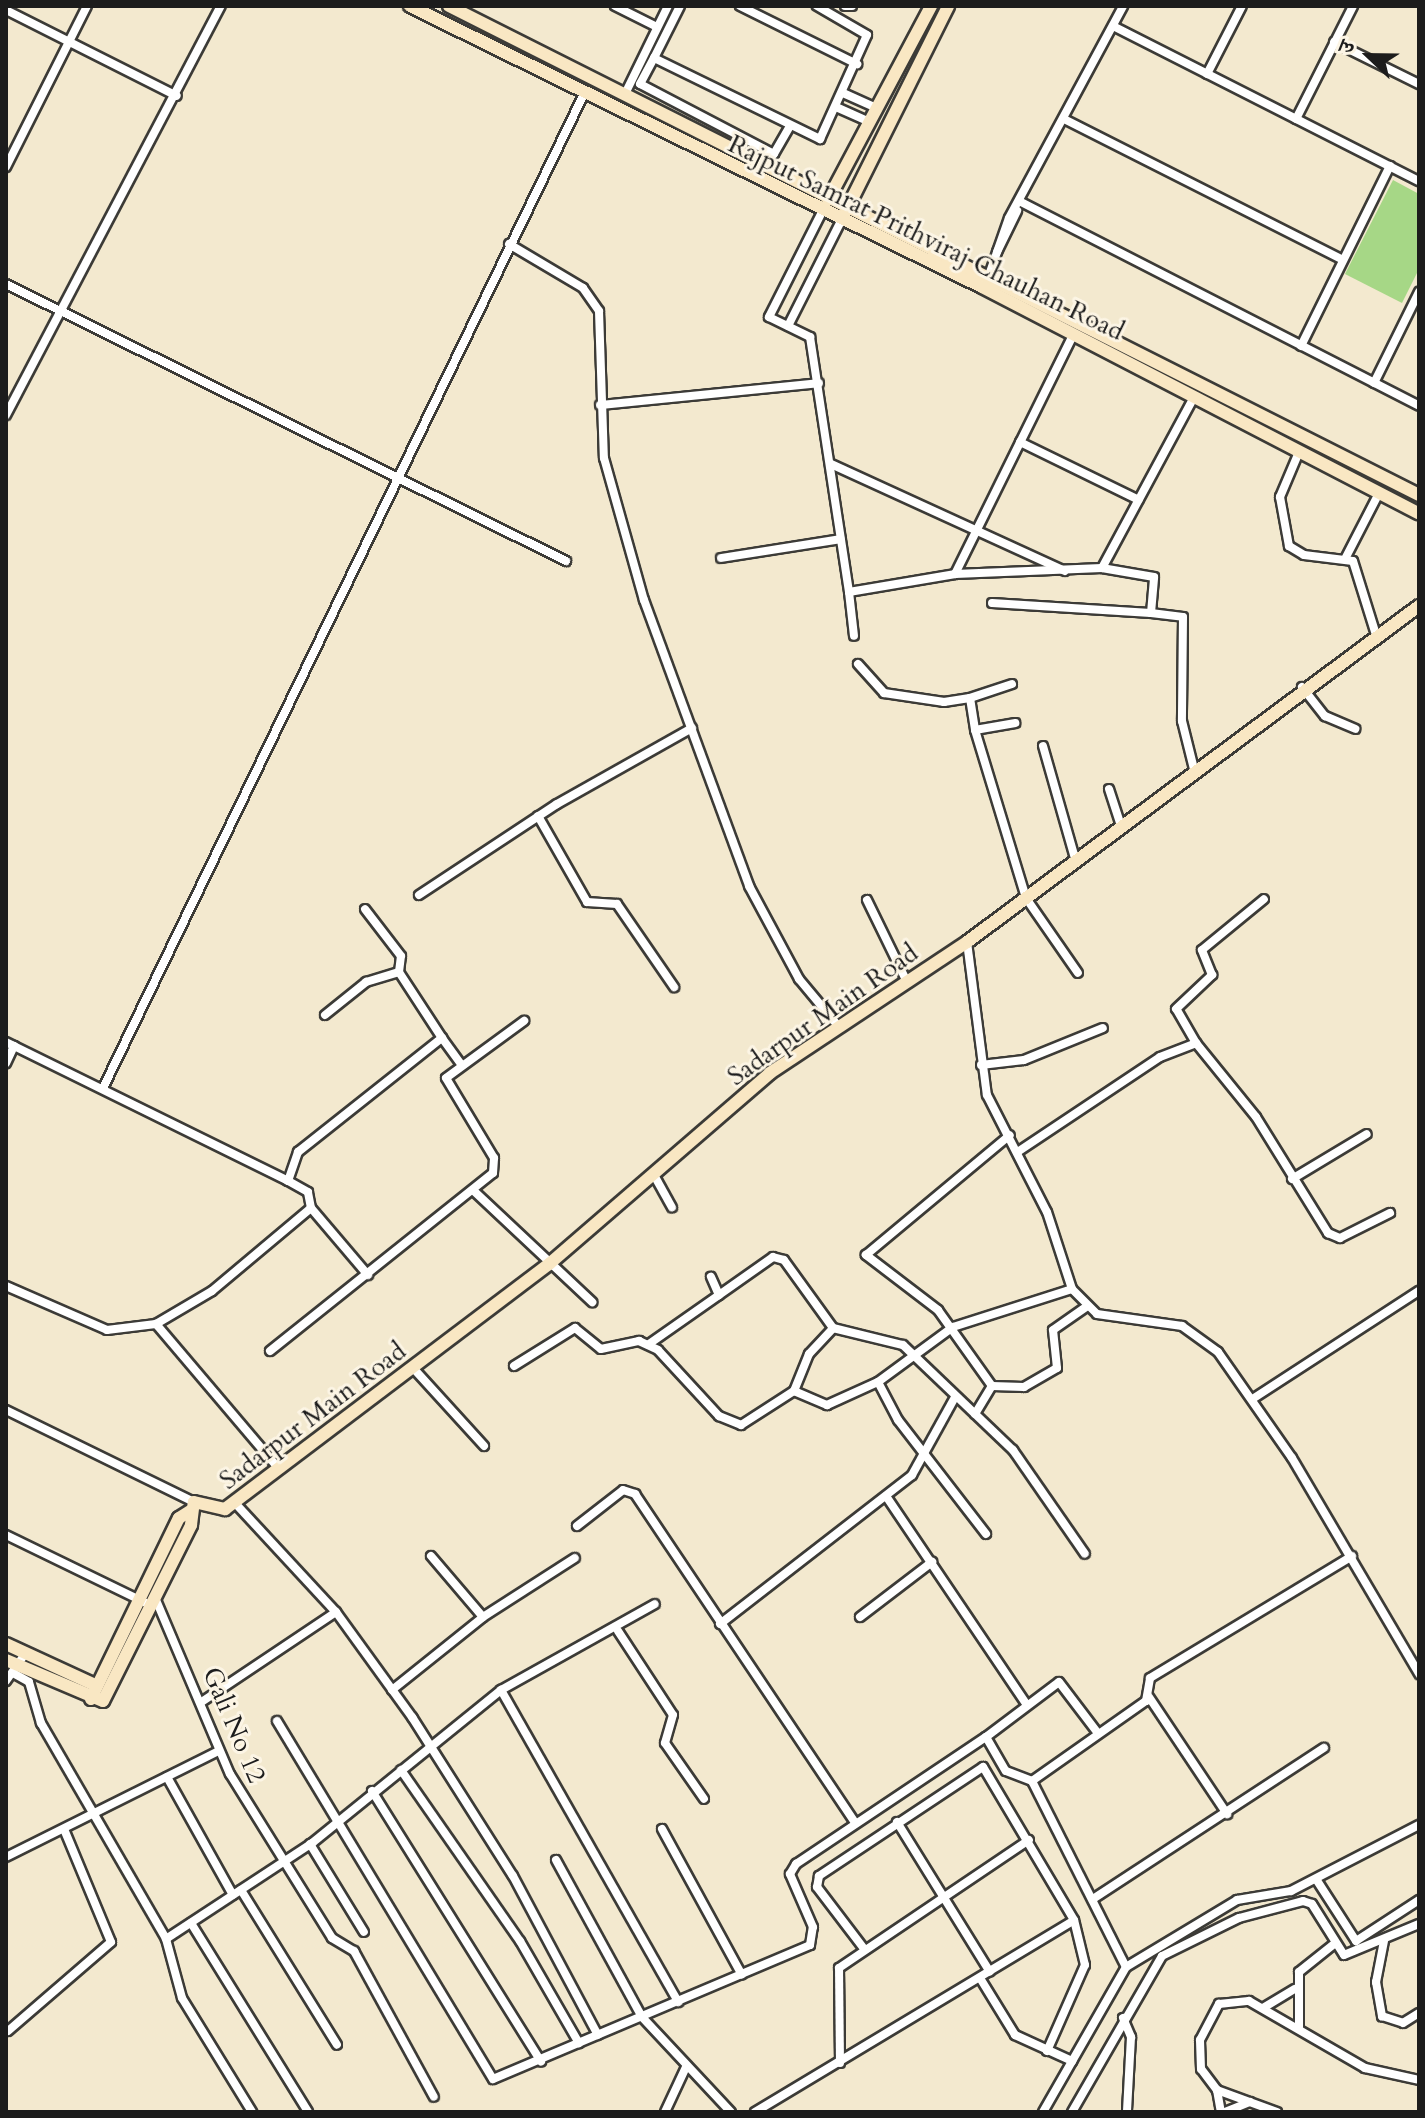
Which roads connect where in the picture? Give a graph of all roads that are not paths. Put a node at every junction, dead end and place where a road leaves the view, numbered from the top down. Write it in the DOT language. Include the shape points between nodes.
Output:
graph roads {
  1 [pos="87,6"];
  2 [pos="221,6"];
  3 [pos="410,6"];
  4 [pos="449,6"];
  5 [pos="615,6"];
  6 [pos="668,6"];
  7 [pos="680,6"];
  8 [pos="740,6"];
  9 [pos="817,6"];
  10 [pos="845,6"];
  11 [pos="852,6"];
  12 [pos="931,6"];
  13 [pos="948,6"];
  14 [pos="1123,6"];
  15 [pos="1242,6"];
  16 [pos="1353,6"];
  17 [pos="6,10"];
  18 [pos="1113,26"];
  19 [pos="657,27"];
  20 [pos="69,42"];
  21 [pos="1334,42"];
  22 [pos="654,58"];
  23 [pos="857,64"];
  24 [pos="1207,74"];
  25 [pos="1419,84"];
  26 [pos="843,93"];
  27 [pos="584,94"];
  28 [pos="625,94"];
  29 [pos="177,96"];
  30 [pos="836,107"];
  31 [pos="877,108"];
  32 [pos="1296,119"];
  33 [pos="1066,120"];
  34 [pos="869,122"];
  35 [pos="790,126"];
  36 [pos="1390,166"];
  37 [pos="6,167"];
  38 [pos="1419,181"];
  39 [pos="830,196"];
  40 [pos="1020,204"];
  41 [pos="848,205"];
  42 [pos="823,210"];
  43 [pos="842,219"];
  44 [pos="509,244"];
  45 [pos="1343,260"];
  46 [pos="989,275"];
  47 [pos="6,284"];
  48 [pos="1418,296"];
  49 [pos="61,311"];
  50 [pos="788,326"];
  51 [pos="1073,335"];
  52 [pos="1301,346"];
  53 [pos="819,383"];
  54 [pos="1374,383"];
  55 [pos="1194,397"];
  56 [pos="600,405"];
  57 [pos="1419,406"];
  58 [pos="6,415"];
  59 [pos="1020,442"];
  60 [pos="1299,452"];
  61 [pos="831,464"];
  62 [pos="392,480"];
  63 [pos="1379,493"];
  64 [pos="1419,495"];
  65 [pos="1139,500"];
  66 [pos="1419,514"];
  67 [pos="976,532"];
  68 [pos="841,539"];
  69 [pos="1346,557"];
  70 [pos="721,558"];
  71 [pos="566,561"];
  72 [pos="1102,568"];
  73 [pos="1069,573"];
  74 [pos="955,574"];
  75 [pos="849,592"];
  76 [pos="992,603"];
  77 [pos="1419,606"];
  78 [pos="1151,613"];
  79 [pos="1376,635"];
  80 [pos="854,636"];
  81 [pos="858,664"];
  82 [pos="1012,684"];
  83 [pos="1302,687"];
  84 [pos="970,698"];
  85 [pos="1015,723"];
  86 [pos="692,728"];
  87 [pos="1355,729"];
  88 [pos="975,730"];
  89 [pos="1043,746"];
  90 [pos="1194,769"];
  91 [pos="1109,789"];
  92 [pos="538,816"];
  93 [pos="1121,826"];
  94 [pos="1076,862"];
  95 [pos="419,895"];
  96 [pos="1026,898"];
  97 [pos="1264,899"];
  98 [pos="867,900"];
  99 [pos="365,909"];
  100 [pos="967,942"];
  101 [pos="399,972"];
  102 [pos="1078,973"];
  103 [pos="907,982"];
  104 [pos="674,987"];
  105 [pos="325,1015"];
  106 [pos="524,1021"];
  107 [pos="839,1027"];
  108 [pos="1103,1028"];
  109 [pos="442,1038"];
  110 [pos="1196,1043"];
  111 [pos="10,1044"];
  112 [pos="6,1063"];
  113 [pos="981,1065"];
  114 [pos="462,1066"];
  115 [pos="103,1088"];
  116 [pos="1367,1134"];
  117 [pos="1010,1135"];
  118 [pos="1019,1151"];
  119 [pos="654,1175"];
  120 [pos="1292,1179"];
  121 [pos="288,1181"];
  122 [pos="475,1192"];
  123 [pos="672,1207"];
  124 [pos="311,1208"];
  125 [pos="1390,1213"];
  126 [pos="549,1264"];
  127 [pos="368,1275"];
  128 [pos="711,1277"];
  129 [pos="6,1286"];
  130 [pos="1072,1289"];
  131 [pos="1419,1291"];
  132 [pos="719,1295"];
  133 [pos="592,1302"];
  134 [pos="1086,1307"];
  135 [pos="156,1324"];
  136 [pos="953,1327"];
  137 [pos="833,1328"];
  138 [pos="649,1344"];
  139 [pos="270,1351"];
  140 [pos="914,1355"];
  141 [pos="514,1366"];
  142 [pos="414,1369"];
  143 [pos="878,1382"];
  144 [pos="992,1386"];
  145 [pos="794,1391"];
  146 [pos="955,1397"];
  147 [pos="1254,1398"];
  148 [pos="6,1410"];
  149 [pos="975,1414"];
  150 [pos="484,1446"];
  151 [pos="928,1456"];
  152 [pos="279,1469"];
  153 [pos="886,1496"];
  154 [pos="234,1502"];
  155 [pos="192,1506"];
  156 [pos="577,1526"];
  157 [pos="986,1534"];
  158 [pos="6,1535"];
  159 [pos="1085,1554"];
  160 [pos="431,1556"];
  161 [pos="1352,1556"];
  162 [pos="575,1558"];
  163 [pos="932,1562"];
  164 [pos="139,1599"];
  165 [pos="154,1603"];
  166 [pos="655,1604"];
  167 [pos="336,1612"];
  168 [pos="483,1617"];
  169 [pos="860,1617"];
  170 [pos="720,1624"];
  171 [pos="618,1631"];
  172 [pos="6,1644"];
  173 [pos="25,1654"];
  174 [pos="13,1666"];
  175 [pos="1419,1674"];
  176 [pos="6,1681"];
  177 [pos="95,1685"];
  178 [pos="392,1690"];
  179 [pos="501,1690"];
  180 [pos="1149,1697"];
  181 [pos="91,1699"];
  182 [pos="203,1701"];
  183 [pos="1027,1705"];
  184 [pos="277,1721"];
  185 [pos="1097,1732"];
  186 [pos="986,1737"];
  187 [pos="433,1747"];
  188 [pos="1324,1748"];
  189 [pos="219,1751"];
  190 [pos="401,1770"];
  191 [pos="167,1777"];
  192 [pos="1032,1781"];
  193 [pos="372,1791"];
  194 [pos="704,1799"];
  195 [pos="1227,1814"];
  196 [pos="92,1815"];
  197 [pos="897,1822"];
  198 [pos="338,1823"];
  199 [pos="855,1823"];
  200 [pos="1419,1825"];
  201 [pos="64,1829"];
  202 [pos="662,1829"];
  203 [pos="1029,1840"];
  204 [pos="310,1844"];
  205 [pos="6,1857"];
  206 [pos="556,1860"];
  207 [pos="284,1862"];
  208 [pos="1316,1879"];
  209 [pos="241,1890"];
  210 [pos="233,1895"];
  211 [pos="944,1897"];
  212 [pos="1093,1899"];
  213 [pos="1419,1900"];
  214 [pos="1074,1920"];
  215 [pos="191,1923"];
  216 [pos="1419,1924"];
  217 [pos="364,1932"];
  218 [pos="166,1939"];
  219 [pos="1384,1941"];
  220 [pos="1333,1945"];
  221 [pos="865,1950"];
  222 [pos="1126,1967"];
  223 [pos="990,1972"];
  224 [pos="742,1975"];
  225 [pos="980,1978"];
  226 [pos="1295,1989"];
  227 [pos="678,2002"];
  228 [pos="1262,2008"];
  229 [pos="1419,2013"];
  230 [pos="642,2017"];
  231 [pos="1123,2018"];
  232 [pos="1299,2027"];
  233 [pos="8,2031"];
  234 [pos="598,2035"];
  235 [pos="579,2043"];
  236 [pos="337,2045"];
  237 [pos="1047,2051"];
  238 [pos="541,2061"];
  239 [pos="1072,2061"];
  240 [pos="840,2063"];
  241 [pos="686,2067"];
  242 [pos="1419,2080"];
  243 [pos="1217,2090"];
  244 [pos="434,2097"];
  245 [pos="1250,2102"];
  246 [pos="252,2112"];
  247 [pos="308,2112"];
  248 [pos="665,2112"];
  249 [pos="731,2112"];
  250 [pos="755,2112"];
  251 [pos="1043,2112"];
  252 [pos="1072,2112"];
  253 [pos="1127,2112"];
  254 [pos="1223,2112"];
  255 [pos="1277,2112"];
  1 -- 20 [label="street"];
  2 -- 29 [label="street"];
  3 -- 27 [label="street, Rajput Samrat Prithviraj Chauhan Road"];
  4 -- 28 [label="street, Rajput Samrat Prithviraj Chauhan Road"];
  5 -- 19 [label="street"];
  6 -- 19 [label="street"];
  7 -- 22 [label="street"];
  8 -- 23 [label="street"];
  9 -- 23 [label="street" via="866,32"];
  10 -- 11 [label="street"];
  12 -- 31 [label="street"];
  13 -- 41 [label="street"];
  14 -- 18 [label="street"];
  15 -- 24 [label="street"];
  16 -- 21 [label="street"];
  17 -- 20 [label="street"];
  18 -- 24 [label="street"];
  18 -- 33 [label="street"];
  19 -- 28 [label="street"];
  20 -- 29 [label="street"];
  20 -- 37 [label="street"];
  21 -- 25 [label="street"];
  21 -- 32 [label="street"];
  22 -- 35 [label="street"];
  22 -- 35 [label="street" via="643,91 775,154"];
  23 -- 26 [label="street"];
  24 -- 32 [label="street"];
  26 -- 30 [label="street"];
  26 -- 31 [label="street"];
  27 -- 42 [label="street, Rajput Samrat Prithviraj Chauhan Road"];
  27 -- 44 [label="street"];
  28 -- 39 [label="street, Rajput Samrat Prithviraj Chauhan Road"];
  29 -- 49 [label="street"];
  30 -- 34 [label="street"];
  30 -- 35 [label="street" via="820,139"];
  31 -- 34 [label="street"];
  32 -- 36 [label="street"];
  33 -- 40 [label="street"];
  33 -- 45 [label="street"];
  34 -- 39 [label="street"];
  36 -- 38 [label="street"];
  36 -- 45 [label="street"];
  39 -- 41 [label="street, Rajput Samrat Prithviraj Chauhan Road"];
  39 -- 42 [label="street"];
  40 -- 46 [label="street"];
  40 -- 52 [label="street"];
  41 -- 43 [label="street"];
  41 -- 46 [label="street, Rajput Samrat Prithviraj Chauhan Road"];
  42 -- 43 [label="street, Rajput Samrat Prithviraj Chauhan Road"];
  42 -- 50 [label="street" via="769,317"];
  43 -- 50 [label="street"];
  43 -- 51 [label="street, Rajput Samrat Prithviraj Chauhan Road"];
  44 -- 56 [label="street" via="592,297 602,327"];
  44 -- 62 [label="street"];
  45 -- 52 [label="street"];
  46 -- 64 [label="street, Rajput Samrat Prithviraj Chauhan Road"];
  47 -- 49 [label="street"];
  48 -- 54 [label="street"];
  49 -- 58 [label="street"];
  49 -- 62 [label="street"];
  50 -- 53 [label="street" via="810,337"];
  51 -- 55 [label="street, Rajput Samrat Prithviraj Chauhan Road"];
  51 -- 59 [label="street"];
  52 -- 54 [label="street"];
  53 -- 56 [label="street"];
  53 -- 61 [label="street"];
  54 -- 57 [label="street"];
  55 -- 60 [label="street, Rajput Samrat Prithviraj Chauhan Road"];
  55 -- 65 [label="street"];
  56 -- 86 [label="street" via="618,519"];
  59 -- 65 [label="street"];
  59 -- 67 [label="street"];
  60 -- 63 [label="street, Rajput Samrat Prithviraj Chauhan Road"];
  60 -- 69 [label="street" via="1280,497 1289,546 1304,555"];
  61 -- 67 [label="street"];
  61 -- 68 [label="street"];
  62 -- 71 [label="street"];
  62 -- 115 [label="street"];
  63 -- 66 [label="street, Rajput Samrat Prithviraj Chauhan Road"];
  63 -- 69 [label="street"];
  65 -- 72 [label="street"];
  67 -- 73 [label="street"];
  67 -- 74 [label="street"];
  68 -- 70 [label="street"];
  68 -- 75 [label="street"];
  69 -- 79 [label="street" via="1359,569"];
  72 -- 73 [label="street"];
  72 -- 78 [label="street" via="1154,577"];
  73 -- 74 [label="street"];
  74 -- 75 [label="street"];
  75 -- 80 [label="street"];
  76 -- 78 [label="street"];
  77 -- 79 [label="street, Sadarpur Main Road"];
  78 -- 90 [label="street" via="1183,617 1182,721"];
  79 -- 83 [label="street, Sadarpur Main Road"];
  81 -- 84 [label="street" via="884,693"];
  82 -- 84 [label="street"];
  83 -- 87 [label="street" via="1325,716"];
  83 -- 90 [label="street, Sadarpur Main Road"];
  84 -- 88 [label="street"];
  85 -- 88 [label="street"];
  86 -- 92 [label="street"];
  86 -- 107 [label="street" via="773,937"];
  88 -- 96 [label="street"];
  89 -- 94 [label="street"];
  90 -- 93 [label="street, Sadarpur Main Road"];
  91 -- 93 [label="street"];
  92 -- 95 [label="street"];
  92 -- 104 [label="street" via="587,902 617,904"];
  93 -- 94 [label="street, Sadarpur Main Road"];
  94 -- 96 [label="street, Sadarpur Main Road"];
  96 -- 100 [label="street, Sadarpur Main Road"];
  96 -- 102 [label="street"];
  97 -- 110 [label="street" via="1202,950 1210,980 1176,1009"];
  98 -- 103 [label="street"];
  99 -- 101 [label="street" via="401,956"];
  100 -- 103 [label="street, Sadarpur Main Road"];
  100 -- 113 [label="street"];
  101 -- 105 [label="street" via="366,982"];
  101 -- 109 [label="street"];
  103 -- 107 [label="street, Sadarpur Main Road"];
  106 -- 114 [label="street"];
  107 -- 119 [label="street, Sadarpur Main Road" via="770,1073"];
  108 -- 113 [label="street" via="1024,1060"];
  109 -- 114 [label="street"];
  109 -- 121 [label="street" via="305,1143"];
  110 -- 118 [label="street" via="1160,1057"];
  110 -- 120 [label="street" via="1256,1117"];
  111 -- 112 [label="street"];
  111 -- 115 [label="street"];
  113 -- 117 [label="street"];
  114 -- 122 [label="street" via="445,1082 497,1166"];
  115 -- 121 [label="street"];
  116 -- 120 [label="street"];
  117 -- 118 [label="street"];
  117 -- 136 [label="street" via="866,1255"];
  118 -- 130 [label="street"];
  119 -- 123 [label="street"];
  119 -- 126 [label="street, Sadarpur Main Road"];
  120 -- 125 [label="street" via="1333,1237"];
  121 -- 124 [label="street" via="308,1192"];
  122 -- 126 [label="street"];
  122 -- 127 [label="street"];
  124 -- 127 [label="street"];
  124 -- 135 [label="street" via="212,1291"];
  126 -- 133 [label="street"];
  126 -- 142 [label="street, Sadarpur Main Road"];
  127 -- 139 [label="street"];
  128 -- 132 [label="street"];
  129 -- 135 [label="street" via="107,1330"];
  130 -- 134 [label="street"];
  130 -- 136 [label="street"];
  131 -- 147 [label="street"];
  132 -- 137 [label="street" via="779,1257"];
  132 -- 138 [label="street"];
  134 -- 144 [label="street" via="1053,1330 1054,1370 1024,1387"];
  134 -- 147 [label="street" via="1112,1319 1160,1320 1199,1335"];
  135 -- 152 [label="street"];
  136 -- 140 [label="street"];
  136 -- 144 [label="street"];
  137 -- 140 [label="street" via="887,1339"];
  137 -- 145 [label="street" via="809,1354"];
  138 -- 141 [label="street" via="601,1349 575,1328"];
  138 -- 145 [label="street" via="731,1423 751,1422"];
  140 -- 143 [label="street"];
  140 -- 146 [label="street"];
  142 -- 150 [label="street"];
  142 -- 152 [label="street, Sadarpur Main Road"];
  143 -- 145 [label="street" via="819,1407"];
  143 -- 151 [label="street"];
  144 -- 149 [label="street"];
  146 -- 149 [label="street"];
  146 -- 151 [label="street"];
  147 -- 161 [label="street"];
  148 -- 155 [label="street"];
  149 -- 159 [label="street" via="1019,1457"];
  151 -- 153 [label="street"];
  151 -- 157 [label="street"];
  152 -- 154 [label="street, Sadarpur Main Road"];
  153 -- 163 [label="street"];
  153 -- 170 [label="street"];
  154 -- 155 [label="street, Sadarpur Main Road" via="219,1513"];
  154 -- 167 [label="street"];
  155 -- 164 [label="street" via="179,1518"];
  155 -- 165 [label="street" via="191,1525"];
  156 -- 170 [label="street" via="623,1490 635,1494"];
  158 -- 164 [label="street"];
  160 -- 168 [label="street"];
  161 -- 175 [label="street"];
  161 -- 180 [label="street" via="1150,1678"];
  162 -- 168 [label="street"];
  163 -- 169 [label="street"];
  163 -- 183 [label="street"];
  164 -- 165 [label="street"];
  164 -- 177 [label="street"];
  165 -- 181 [label="street" via="108,1696"];
  165 -- 182 [label="street, Gali No 12"];
  166 -- 171 [label="street"];
  167 -- 178 [label="street"];
  167 -- 182 [label="street"];
  168 -- 178 [label="street"];
  170 -- 199 [label="street"];
  171 -- 179 [label="street"];
  171 -- 194 [label="street" via="673,1715 665,1743"];
  172 -- 173 [label="street"];
  173 -- 174 [label="street"];
  173 -- 177 [label="street"];
  174 -- 176 [label="street"];
  174 -- 181 [label="street"];
  174 -- 196 [label="street" via="29,1682 41,1723"];
  177 -- 181 [label="street"];
  178 -- 187 [label="street"];
  179 -- 187 [label="street"];
  179 -- 227 [label="street"];
  180 -- 185 [label="street"];
  180 -- 195 [label="street"];
  182 -- 189 [label="street, Gali No 12"];
  183 -- 185 [label="street" via="1059,1682"];
  183 -- 186 [label="street"];
  184 -- 198 [label="street"];
  185 -- 192 [label="street"];
  186 -- 192 [label="street" via="1006,1771"];
  186 -- 199 [label="street"];
  187 -- 190 [label="street"];
  187 -- 234 [label="street" via="513,1876"];
  188 -- 195 [label="street"];
  189 -- 191 [label="street"];
  189 -- 207 [label="street, Gali No 12"];
  190 -- 193 [label="street"];
  190 -- 235 [label="street"];
  191 -- 196 [label="street"];
  191 -- 210 [label="street"];
  192 -- 212 [label="street"];
  193 -- 198 [label="street"];
  193 -- 238 [label="street"];
  195 -- 212 [label="street"];
  196 -- 201 [label="street"];
  196 -- 218 [label="street"];
  197 -- 203 [label="street" via="983,1767"];
  197 -- 211 [label="street"];
  197 -- 221 [label="street" via="816,1882"];
  198 -- 204 [label="street"];
  198 -- 238 [label="street" via="487,2074 501,2079"];
  199 -- 224 [label="street" via="790,1874 813,1927 810,1945"];
  200 -- 208 [label="street"];
  201 -- 205 [label="street"];
  201 -- 233 [label="street" via="111,1942"];
  202 -- 224 [label="street"];
  203 -- 211 [label="street"];
  203 -- 214 [label="street"];
  204 -- 207 [label="street"];
  204 -- 217 [label="street"];
  206 -- 230 [label="street"];
  207 -- 209 [label="street"];
  207 -- 244 [label="street, Gali No 12" via="332,1938 354,1951"];
  208 -- 213 [label="street" via="1356,1941"];
  208 -- 222 [label="street" via="1291,1891 1237,1900"];
  209 -- 210 [label="street"];
  209 -- 236 [label="street"];
  210 -- 215 [label="street"];
  211 -- 221 [label="street"];
  211 -- 223 [label="street"];
  212 -- 222 [label="street"];
  214 -- 223 [label="street"];
  214 -- 237 [label="street" via="1085,1965"];
  215 -- 218 [label="street"];
  215 -- 247 [label="street"];
  216 -- 219 [label="street"];
  218 -- 246 [label="street" via="182,1998"];
  219 -- 220 [label="street" via="1357,1956"];
  219 -- 229 [label="street" via="1376,1982 1382,2016 1403,2023"];
  220 -- 226 [label="street" via="1303,1966"];
  220 -- 231 [label="street" via="1308,1901 1239,1918 1157,1959"];
  221 -- 240 [label="street" via="839,1968 836,1981"];
  222 -- 239 [label="street"];
  223 -- 225 [label="street"];
  224 -- 227 [label="street"];
  225 -- 237 [label="street" via="1015,2035"];
  225 -- 240 [label="street"];
  226 -- 228 [label="street"];
  226 -- 232 [label="street"];
  227 -- 230 [label="street"];
  228 -- 232 [label="street"];
  228 -- 243 [label="street" via="1232,2001 1208,2017 1201,2069"];
  230 -- 234 [label="street"];
  230 -- 241 [label="street"];
  231 -- 252 [label="street"];
  231 -- 253 [label="street" via="1131,2037"];
  232 -- 242 [label="street" via="1387,2078"];
  234 -- 235 [label="street"];
  235 -- 238 [label="street"];
  237 -- 239 [label="street"];
  239 -- 251 [label="street"];
  240 -- 250 [label="street"];
  241 -- 248 [label="street"];
  241 -- 249 [label="street"];
  243 -- 245 [label="street"];
  243 -- 254 [label="street"];
  245 -- 254 [label="street"];
  245 -- 255 [label="street"];
}
